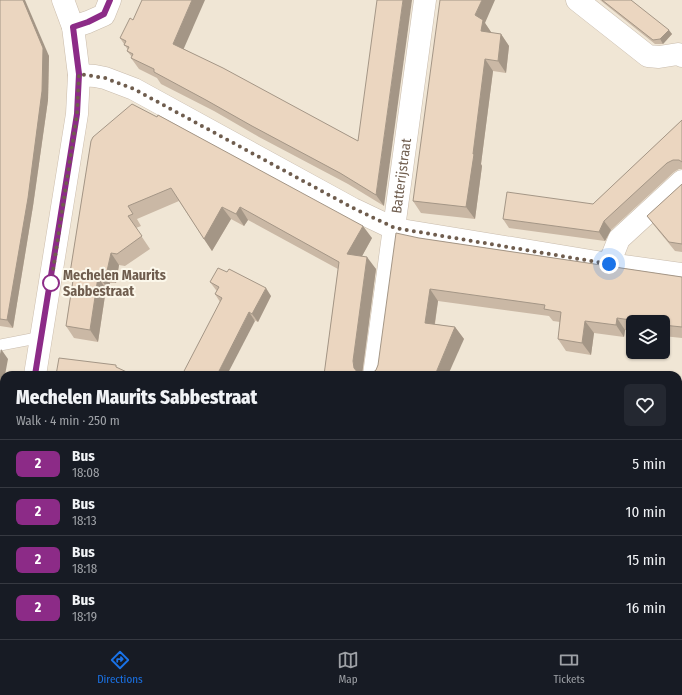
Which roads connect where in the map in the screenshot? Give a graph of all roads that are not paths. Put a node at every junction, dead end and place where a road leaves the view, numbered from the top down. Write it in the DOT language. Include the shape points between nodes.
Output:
graph roads {
  1 [pos="63,0"];
  2 [pos="110,0"];
  3 [pos="425,0"];
  4 [pos="577,0"];
  5 [pos="73,27"];
  6 [pos="682,56"];
  7 [pos="79,74"];
  8 [pos="682,181"];
  9 [pos="395,228"];
  10 [pos="609,264"];
  11 [pos="682,274"];
  12 [pos="42,337"];
  13 [pos="0,345"];
  14 [pos="37,371"];
  15 [pos="375,371"];
  1 -- 5 [label="street"];
  2 -- 5 [label="street" via="104,14"];
  3 -- 9 [label="street, Batterijstraat"];
  4 -- 6 [label="street" via="648,56"];
  5 -- 7 [label="street"];
  7 -- 9 [label="street" via="105,78 134,89 353,208"];
  7 -- 12 [label="street" via="77,114"];
  8 -- 10 [label="street" via="619,238"];
  9 -- 10 [label="street"];
  9 -- 15 [label="street, Batterijstraat"];
  10 -- 11 [label="street"];
  12 -- 13 [label="lane"];
  12 -- 14 [label="street"];
}
